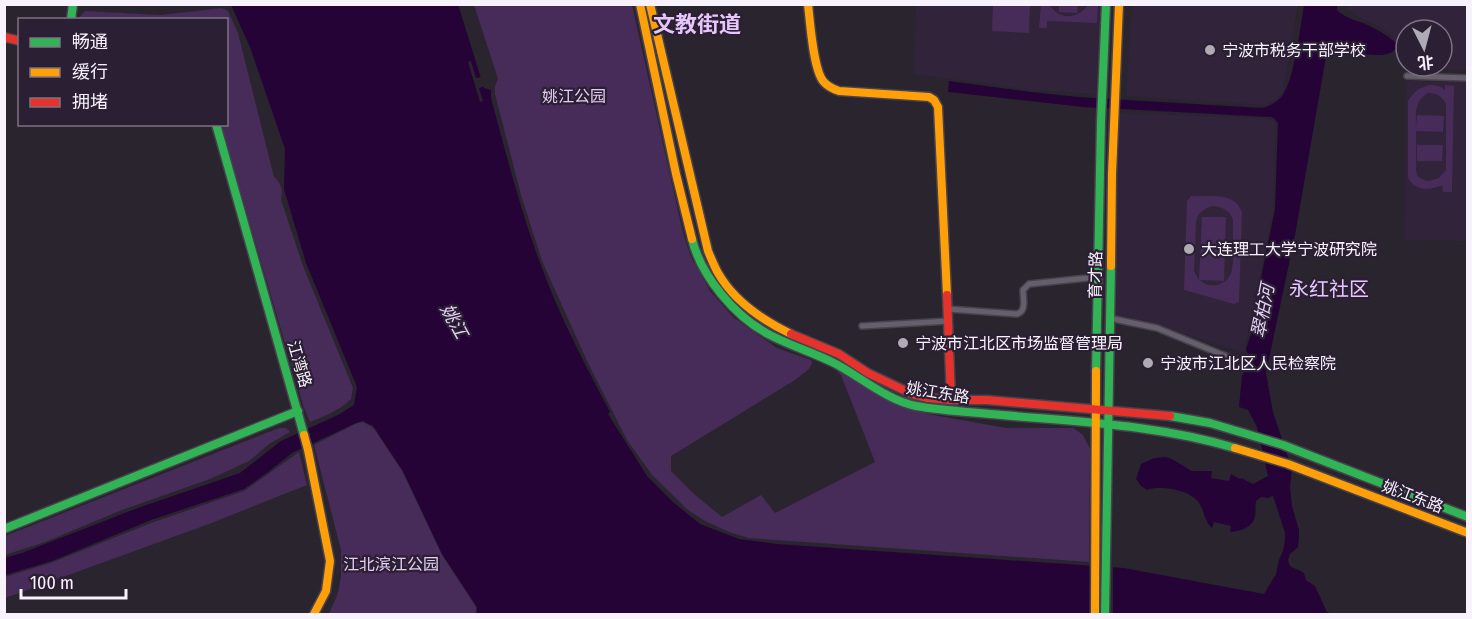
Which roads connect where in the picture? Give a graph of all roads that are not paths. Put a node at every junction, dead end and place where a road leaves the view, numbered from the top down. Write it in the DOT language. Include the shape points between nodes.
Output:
graph roads {
  1 [pos="640,4"];
  2 [pos="650,4"];
  3 [pos="808,4"];
  4 [pos="1106,4"];
  5 [pos="1119,4"];
  6 [pos="217,126"];
  7 [pos="1097,277"];
  8 [pos="948,309"];
  9 [pos="1108,318"];
  10 [pos="949,321"];
  11 [pos="862,326"];
  12 [pos="1228,357"];
  13 [pos="951,400"];
  14 [pos="1095,408"];
  15 [pos="1107,409"];
  16 [pos="298,411"];
  17 [pos="1095,424"];
  18 [pos="1107,424"];
  19 [pos="1467,517"];
  20 [pos="4,529"];
  21 [pos="1467,533"];
  22 [pos="1101,546"];
  23 [pos="314,615"];
  24 [pos="1095,615"];
  25 [pos="1105,615"];
  1 -- 17 [label="main road, 姚江东路" via="695,252 715,287 736,310 768,334 834,363 898,401"];
  2 -- 13 [label="main road, 姚江东路" via="708,251 728,286 741,302 771,324 839,354 912,394"];
  3 -- 8 [label="main road" via="817,70 830,88 929,97 938,107"];
  4 -- 7 [label="main road, 育才路"];
  5 -- 9 [label="main road, 育才路"];
  6 -- 16 [label="main road, 江湾路"];
  7 -- 8 [label="street" via="1029,284 1023,290 1023,310 1017,314"];
  7 -- 14 [label="main road, 育才路"];
  8 -- 10 [label="main road"];
  9 -- 12 [label="street" via="1157,328"];
  9 -- 15 [label="main road, 育才路"];
  10 -- 11 [label="street"];
  10 -- 13 [label="main road"];
  13 -- 14 [label="main road, 姚江东路"];
  14 -- 15 [label="main road, 姚江东路"];
  14 -- 17 [label="main road, 育才路"];
  15 -- 18 [label="main road, 育才路"];
  15 -- 19 [label="main road, 姚江东路" via="1210,423 1283,445"];
  16 -- 20 [label="main road"];
  16 -- 23 [label="main road, 江湾路" via="330,561 326,591"];
  17 -- 18 [label="main road, 姚江东路"];
  17 -- 22 [label="main road, 育才路"];
  18 -- 21 [label="main road, 姚江东路" via="1218,443 1288,465"];
  18 -- 22 [label="main road, 育才路"];
  22 -- 24 [label="main road"];
  22 -- 25 [label="main road"];
}
